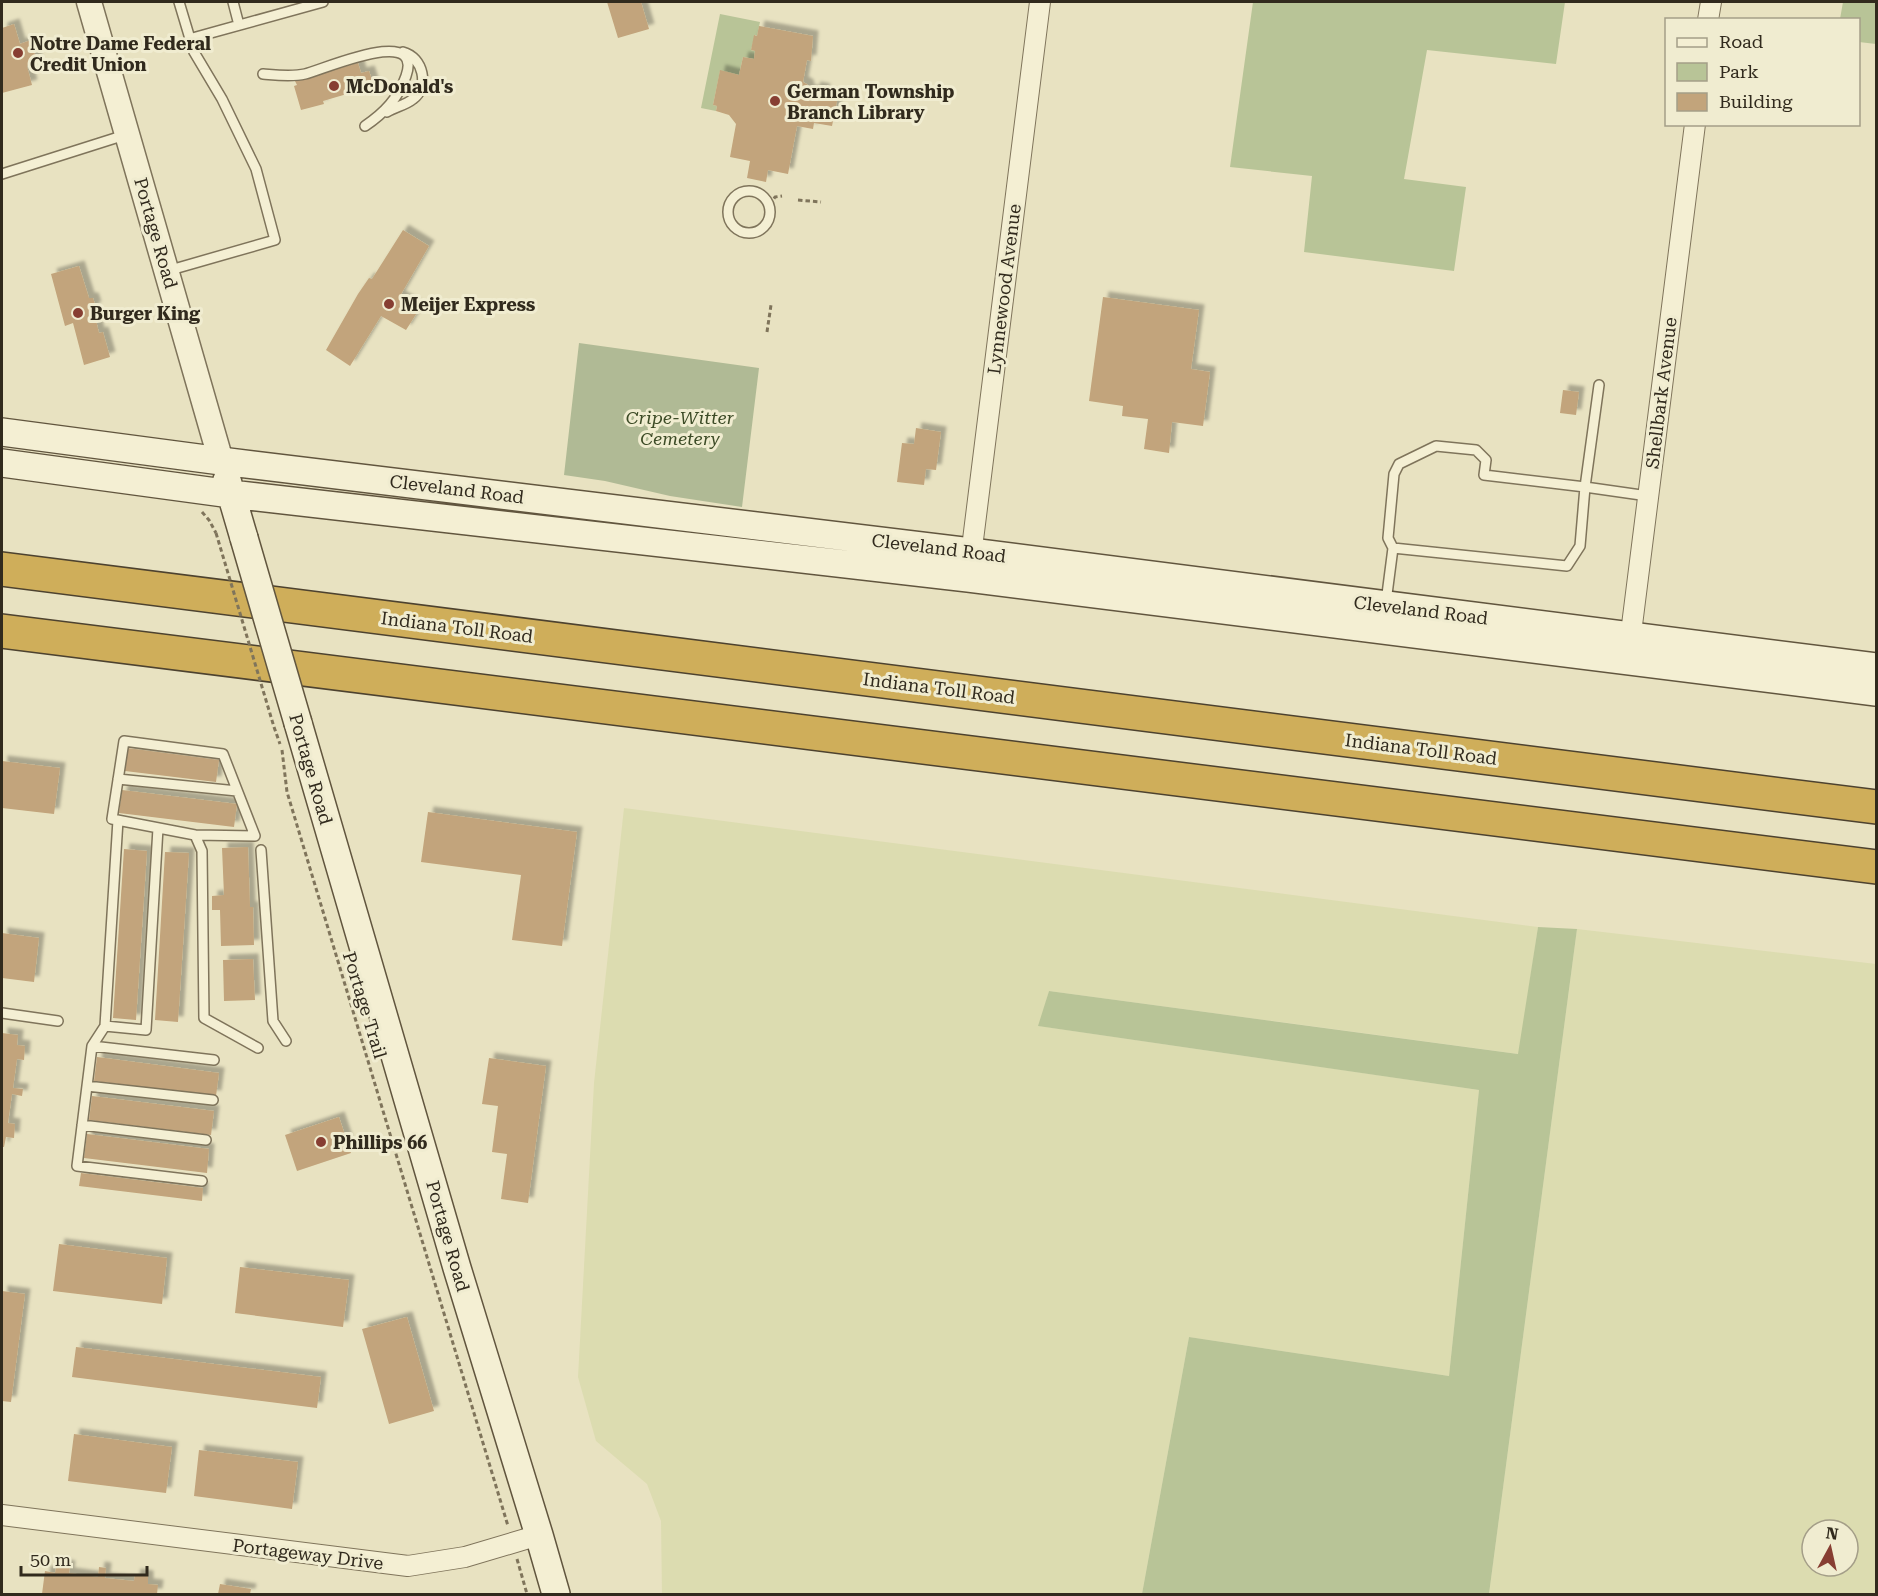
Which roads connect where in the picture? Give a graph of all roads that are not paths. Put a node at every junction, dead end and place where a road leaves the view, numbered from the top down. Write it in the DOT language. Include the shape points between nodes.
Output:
graph roads {
  1 [pos="89,2"];
  2 [pos="179,2"];
  3 [pos="233,2"];
  4 [pos="323,2"];
  5 [pos="1040,2"];
  6 [pos="1711,2"];
  7 [pos="1708,18"];
  8 [pos="239,25"];
  9 [pos="189,39"];
  10 [pos="397,51"];
  11 [pos="263,74"];
  12 [pos="382,114"];
  13 [pos="365,126"];
  14 [pos="1695,126"];
  15 [pos="128,134"];
  16 [pos="2,174"];
  17 [pos="770,205"];
  18 [pos="167,271"];
  19 [pos="1599,385"];
  20 [pos="2,432"];
  21 [pos="221,461"];
  22 [pos="2,464"];
  23 [pos="1585,487"];
  24 [pos="231,494"];
  25 [pos="1648,496"];
  26 [pos="1393,548"];
  27 [pos="970,565"];
  28 [pos="2,569"];
  29 [pos="1385,605"];
  30 [pos="2,631"];
  31 [pos="1631,636"];
  32 [pos="1628,662"];
  33 [pos="1876,667"];
  34 [pos="1876,692"];
  35 [pos="118,778"];
  36 [pos="237,791"];
  37 [pos="1876,807"];
  38 [pos="118,820"];
  39 [pos="158,828"];
  40 [pos="195,835"];
  41 [pos="261,850"];
  42 [pos="1876,867"];
  43 [pos="2,1013"];
  44 [pos="58,1021"];
  45 [pos="105,1026"];
  46 [pos="286,1041"];
  47 [pos="92,1046"];
  48 [pos="258,1048"];
  49 [pos="214,1060"];
  50 [pos="87,1086"];
  51 [pos="213,1100"];
  52 [pos="82,1125"];
  53 [pos="206,1140"];
  54 [pos="202,1181"];
  55 [pos="2,1515"];
  56 [pos="539,1535"];
  57 [pos="556,1594"];
  1 -- 15 [label="street, Portage Road"];
  2 -- 9 [label="lane"];
  3 -- 8 [label="lane"];
  4 -- 8 [label="lane"];
  5 -- 27 [label="street, Lynnewood Avenue"];
  6 -- 7 [label="street"];
  8 -- 9 [label="lane"];
  9 -- 18 [label="lane" via="256,169 275,240"];
  10 -- 11 [label="lane" via="368,54 306,74"];
  10 -- 12 [label="lane" via="407,61 406,75 393,102"];
  10 -- 12 [label="lane" via="408,54 419,64 423,79 412,100"];
  12 -- 13 [label="lane"];
  14 -- 25 [label="street, Shellbark Avenue"];
  15 -- 16 [label="lane"];
  15 -- 18 [label="street, Portage Road"];
  17 -- 17 [label="lane" via="770,219 759,231 742,233 730,223 727,210 734,196 747,190 763,194"];
  18 -- 21 [label="street, Portage Road"];
  19 -- 23 [label="lane"];
  20 -- 21 [label="main road, Cleveland Road"];
  21 -- 24 [label="main road, Portage Road"];
  21 -- 27 [label="main road, Cleveland Road"];
  22 -- 24 [label="main road, Cleveland Road"];
  23 -- 25 [label="lane"];
  23 -- 26 [label="lane" via="1580,546 1567,566"];
  23 -- 26 [label="lane" via="1484,475 1486,460 1476,450 1436,446 1400,464 1394,474 1388,538"];
  24 -- 27 [label="main road, Cleveland Road"];
  24 -- 56 [label="main road, Portage Road, bridge" via="286,725"];
  25 -- 31 [label="street, Shellbark Avenue"];
  26 -- 29 [label="lane"];
  27 -- 29 [label="main road, Cleveland Road"];
  27 -- 32 [label="main road, Cleveland Road"];
  28 -- 37 [label="highway, Indiana Toll Road"];
  29 -- 31 [label="main road, Cleveland Road"];
  30 -- 42 [label="highway"];
  31 -- 32 [label="street, Shellbark Avenue"];
  31 -- 33 [label="main road, Cleveland Road"];
  32 -- 34 [label="main road, Cleveland Road"];
  35 -- 36 [label="lane"];
  35 -- 36 [label="lane" via="124,741 223,754"];
  35 -- 38 [label="lane" via="112,819"];
  36 -- 40 [label="lane" via="255,836"];
  38 -- 39 [label="lane"];
  38 -- 45 [label="lane"];
  39 -- 40 [label="lane"];
  39 -- 45 [label="lane" via="146,1030"];
  40 -- 48 [label="lane" via="202,851 204,1018"];
  41 -- 46 [label="lane" via="273,1021"];
  43 -- 44 [label="lane"];
  45 -- 47 [label="lane"];
  47 -- 49 [label="lane"];
  47 -- 50 [label="lane"];
  50 -- 51 [label="lane"];
  50 -- 52 [label="lane"];
  52 -- 53 [label="lane"];
  52 -- 54 [label="lane" via="77,1166"];
  55 -- 56 [label="street, Portageway Drive" via="408,1566 465,1557"];
  56 -- 57 [label="main road, Portage Road"];
}
